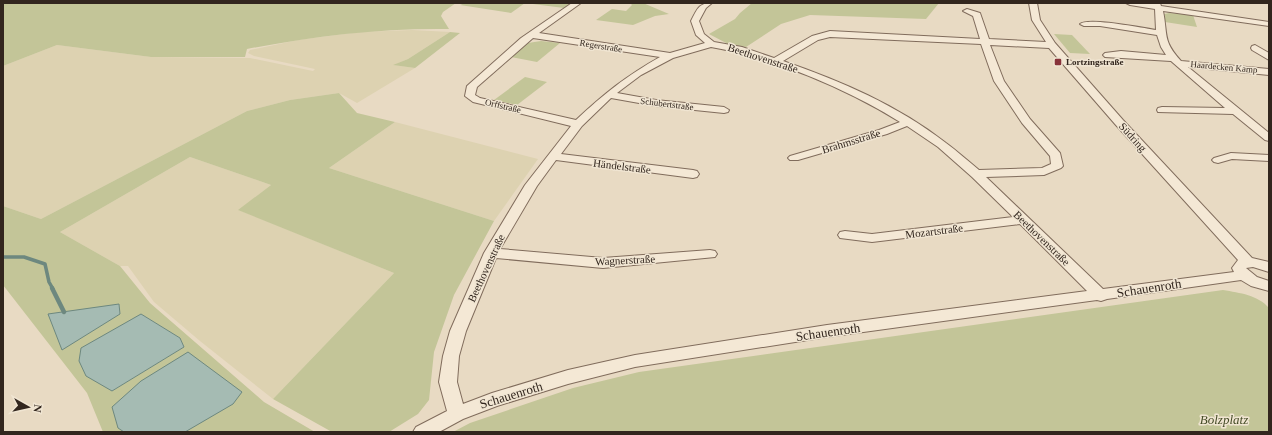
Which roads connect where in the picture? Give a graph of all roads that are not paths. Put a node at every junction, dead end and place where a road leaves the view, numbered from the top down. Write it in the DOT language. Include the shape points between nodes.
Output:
graph roads {
  1 [pos="577,3"];
  2 [pos="708,3"];
  3 [pos="1033,3"];
  4 [pos="1130,3"];
  5 [pos="1158,6"];
  6 [pos="967,11"];
  7 [pos="1084,24"];
  8 [pos="1269,24"];
  9 [pos="1160,33"];
  10 [pos="533,35"];
  11 [pos="986,41"];
  12 [pos="711,44"];
  13 [pos="1052,45"];
  14 [pos="1255,48"];
  15 [pos="1108,55"];
  16 [pos="670,56"];
  17 [pos="1269,57"];
  18 [pos="776,61"];
  19 [pos="1176,61"];
  20 [pos="1269,72"];
  21 [pos="609,95"];
  22 [pos="724,110"];
  23 [pos="1162,110"];
  24 [pos="1234,111"];
  25 [pos="908,122"];
  26 [pos="578,124"];
  27 [pos="1269,138"];
  28 [pos="552,156"];
  29 [pos="794,158"];
  30 [pos="1269,158"];
  31 [pos="1218,160"];
  32 [pos="693,174"];
  33 [pos="976,174"];
  34 [pos="1023,220"];
  35 [pos="845,235"];
  36 [pos="491,253"];
  37 [pos="710,254"];
  38 [pos="1269,267"];
  39 [pos="1246,269"];
  40 [pos="1269,286"];
  41 [pos="1101,296"];
  42 [pos="457,414"];
  43 [pos="422,432"];
  1 -- 10 [label="street"];
  2 -- 12 [label="street" via="695,21 700,35"];
  3 -- 13 [label="street, Südring" via="1036,20"];
  4 -- 5 [label="street"];
  5 -- 8 [label="street"];
  5 -- 9 [label="street"];
  6 -- 11 [label="street" via="977,15"];
  7 -- 9 [label="street"];
  9 -- 19 [label="street" via="1164,45"];
  10 -- 16 [label="street, Regerstraße"];
  10 -- 26 [label="street, Orffstraße" via="472,86 470,96 477,100"];
  11 -- 13 [label="street"];
  11 -- 18 [label="street" via="830,34 815,38"];
  11 -- 33 [label="street" via="999,81 1026,121 1056,155 1057,166 1044,171"];
  12 -- 16 [label="street, Beethovenstraße"];
  12 -- 18 [label="street, Beethovenstraße" via="739,49"];
  13 -- 39 [label="street, Südring"];
  14 -- 17 [label="street, Haardecken Kamp"];
  15 -- 19 [label="street, Haardecken Kamp" via="1121,54"];
  16 -- 21 [label="street, Beethovenstraße" via="638,73"];
  18 -- 25 [label="street, Beethovenstraße" via="845,88"];
  19 -- 20 [label="street, Haardecken Kamp"];
  19 -- 24 [label="street"];
  21 -- 22 [label="street, Schubertstraße"];
  21 -- 26 [label="street, Beethovenstraße"];
  23 -- 24 [label="street"];
  24 -- 27 [label="street"];
  25 -- 29 [label="street, Brahmsstraße" via="883,132"];
  25 -- 33 [label="street, Beethovenstraße" via="942,145"];
  26 -- 28 [label="street, Beethovenstraße"];
  28 -- 32 [label="street, Händelstraße"];
  28 -- 36 [label="street, Beethovenstraße" via="531,185"];
  30 -- 31 [label="street" via="1231,156"];
  33 -- 34 [label="street, Beethovenstraße"];
  34 -- 35 [label="street, Mozartstraße" via="872,238"];
  34 -- 41 [label="street, Beethovenstraße"];
  36 -- 37 [label="street, Wagnerstraße" via="602,263"];
  36 -- 42 [label="street, Beethovenstraße" via="458,331 451,356 448,382"];
  38 -- 39 [label="street" via="1258,263"];
  39 -- 40 [label="street" via="1255,282"];
  39 -- 41 [label="street, Schauenroth"];
  41 -- 42 [label="street, Schauenroth" via="827,331 635,361 552,382 492,400"];
  42 -- 43 [label="street, Schauenroth"];
}
